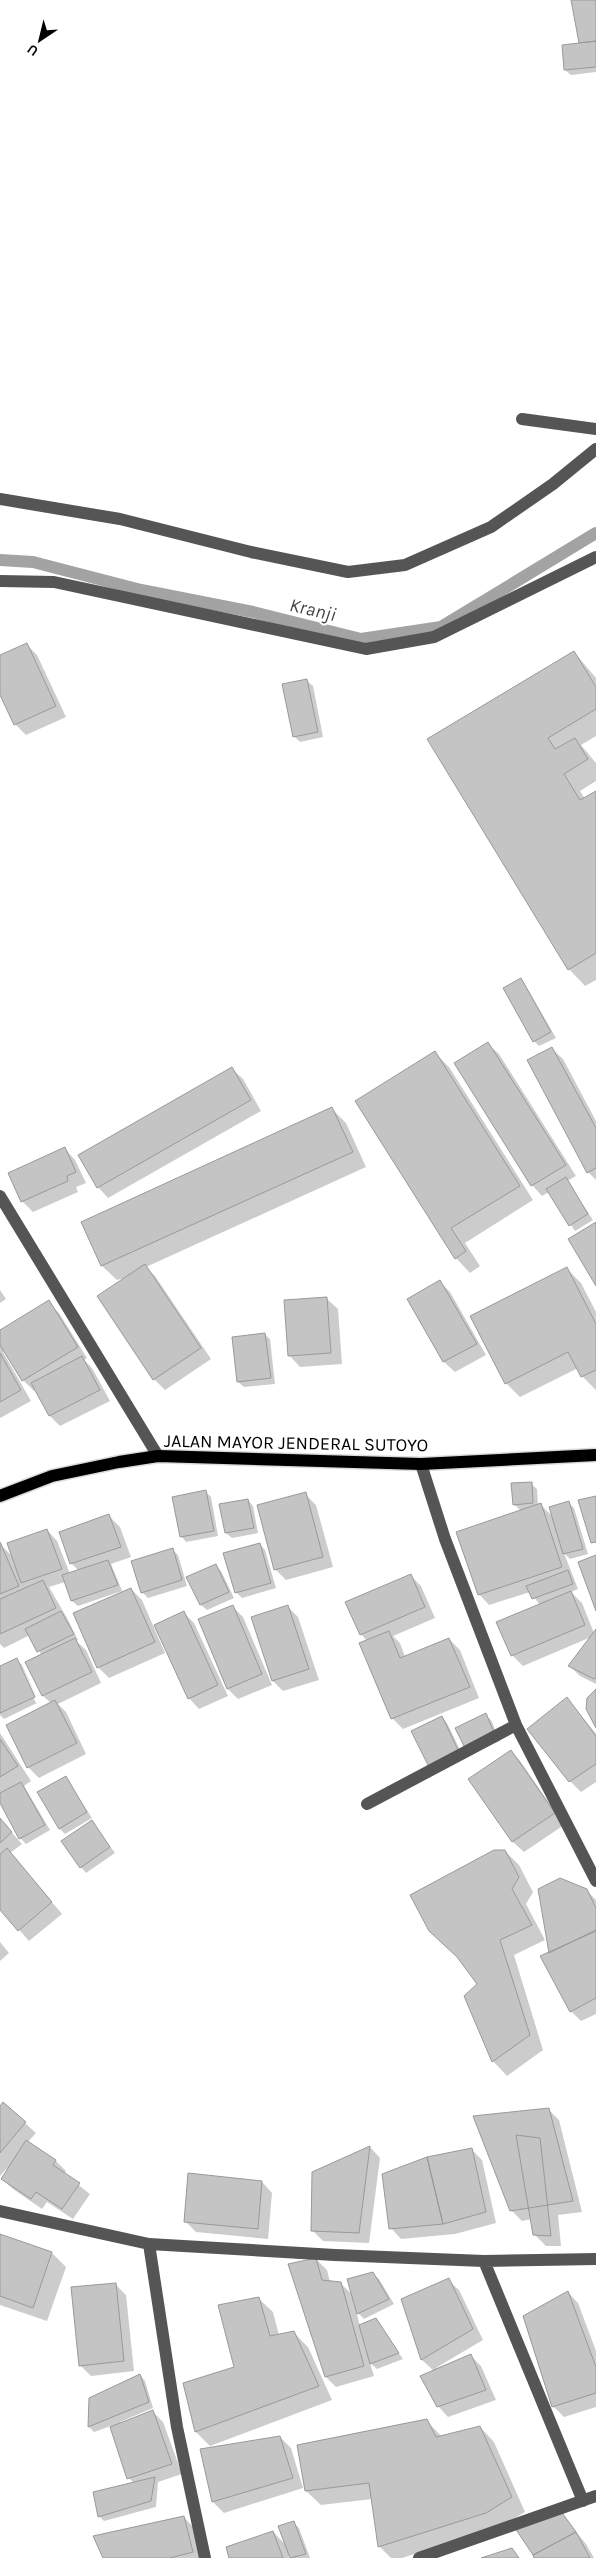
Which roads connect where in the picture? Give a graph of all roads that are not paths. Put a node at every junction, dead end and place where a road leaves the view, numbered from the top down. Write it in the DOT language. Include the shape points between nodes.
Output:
graph roads {
  1 [pos="522,419"];
  2 [pos="596,429"];
  3 [pos="596,449"];
  4 [pos="0,499"];
  5 [pos="596,557"];
  6 [pos="0,581"];
  7 [pos="0,1196"];
  8 [pos="158,1456"];
  9 [pos="596,1456"];
  10 [pos="421,1464"];
  11 [pos="0,1496"];
  12 [pos="516,1726"];
  13 [pos="366,1804"];
  14 [pos="596,1881"];
  15 [pos="0,2210"];
  16 [pos="149,2244"];
  17 [pos="596,2259"];
  18 [pos="484,2261"];
  19 [pos="596,2496"];
  20 [pos="583,2500"];
  21 [pos="205,2558"];
  22 [pos="419,2558"];
  1 -- 2 [label="street"];
  3 -- 4 [label="street" via="491,527 405,565 348,572 120,519"];
  5 -- 6 [label="street" via="434,637 366,649 54,582"];
  7 -- 8 [label="street"];
  8 -- 10 [label="main road, JALAN MAYOR JENDERAL SUTOYO"];
  8 -- 11 [label="main road, JALAN MAYOR JENDERAL SUTOYO" via="52,1476"];
  9 -- 10 [label="main road, JALAN MAYOR JENDERAL SUTOYO"];
  10 -- 12 [label="street" via="445,1539"];
  12 -- 13 [label="street"];
  12 -- 14 [label="street"];
  15 -- 16 [label="street"];
  16 -- 18 [label="street"];
  16 -- 21 [label="street" via="177,2427"];
  17 -- 18 [label="street"];
  18 -- 20 [label="street"];
  19 -- 20 [label="street"];
  20 -- 22 [label="street"];
}
